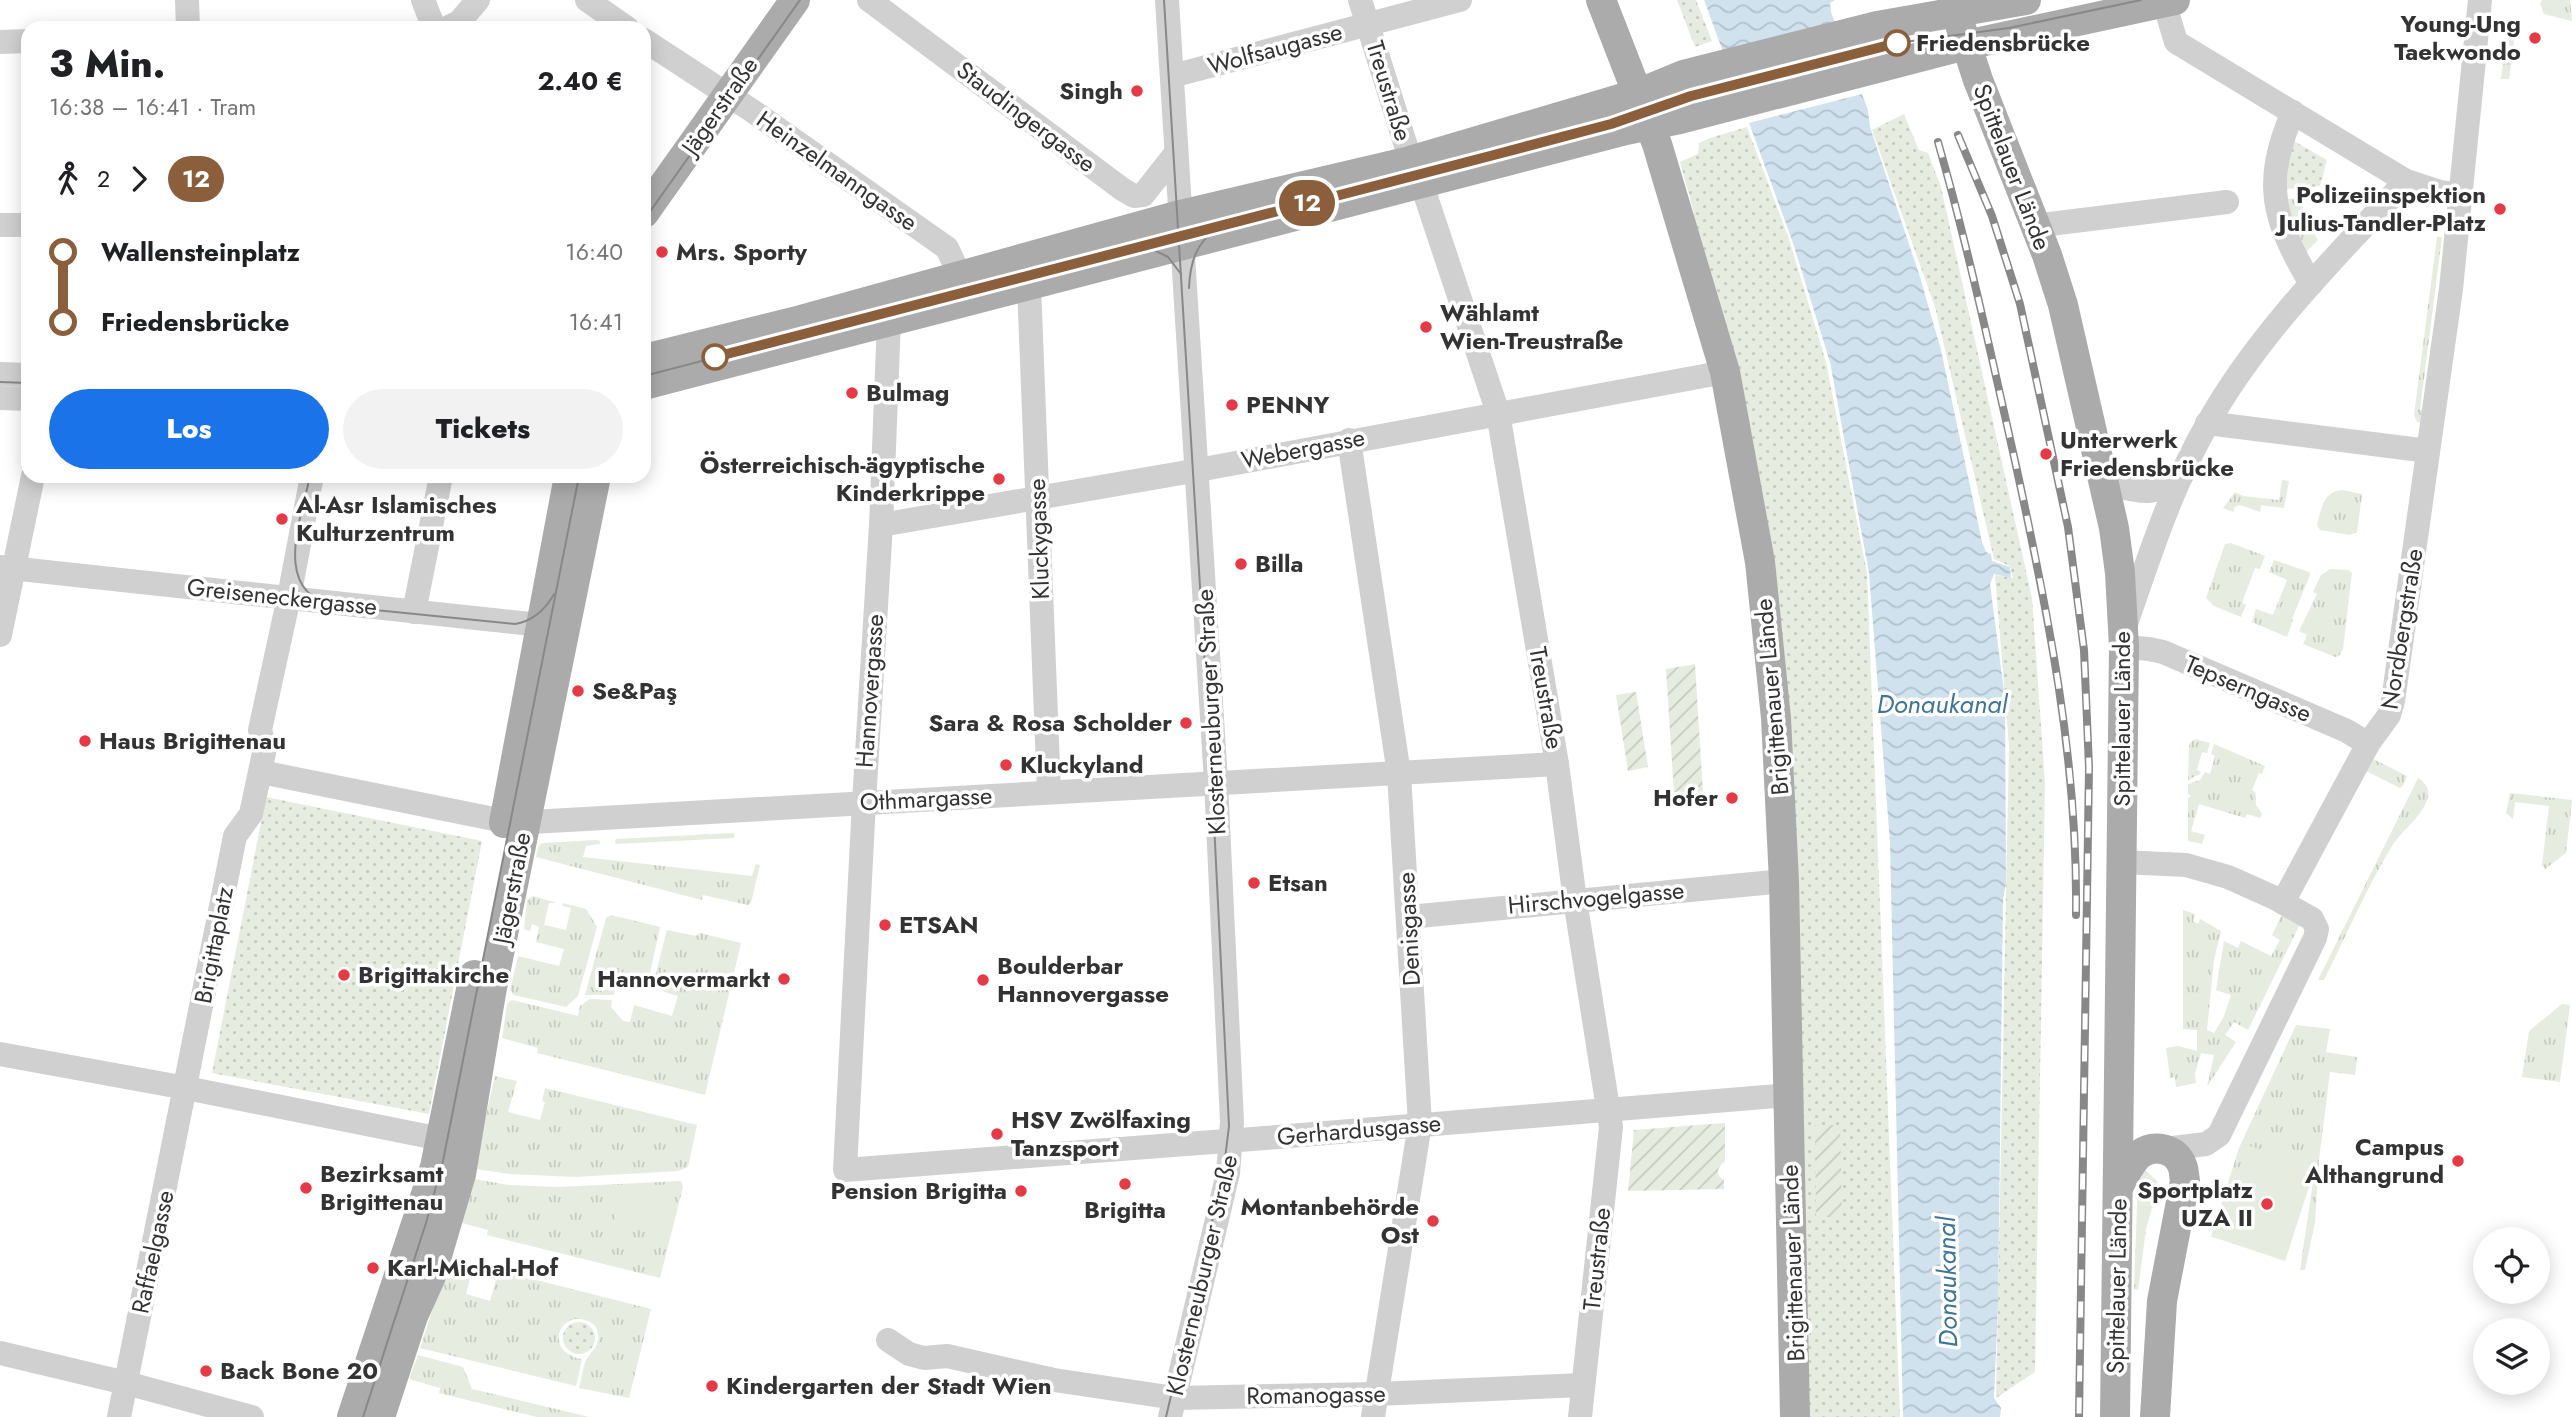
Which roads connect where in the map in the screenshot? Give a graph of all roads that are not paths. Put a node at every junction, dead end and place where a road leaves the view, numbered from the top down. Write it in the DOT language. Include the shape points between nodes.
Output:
graph roads {
  1 [pos="187,0"];
  2 [pos="423,0"];
  3 [pos="478,0"];
  4 [pos="587,0"];
  5 [pos="795,0"];
  6 [pos="869,0"];
  7 [pos="1167,0"];
  8 [pos="1360,0"];
  9 [pos="1460,0"];
  10 [pos="1601,0"];
  11 [pos="2026,0"];
  12 [pos="2480,0"];
  13 [pos="2169,1"];
  14 [pos="1954,6"];
  15 [pos="188,21"];
  16 [pos="431,21"];
  17 [pos="460,21"];
  18 [pos="617,21"];
  19 [pos="1368,24"];
  20 [pos="21,41"];
  21 [pos="0,42"];
  22 [pos="651,45"];
  23 [pos="1966,45"];
  24 [pos="1172,76"];
  25 [pos="1637,94"];
  26 [pos="727,96"];
  27 [pos="2293,113"];
  28 [pos="1649,124"];
  29 [pos="1176,153"];
  30 [pos="1414,173"];
  31 [pos="2406,181"];
  32 [pos="2461,195"];
  33 [pos="2227,202"];
  34 [pos="651,203"];
  35 [pos="1180,215"];
  36 [pos="0,225"];
  37 [pos="21,225"];
  38 [pos="2034,226"];
  39 [pos="1182,246"];
  40 [pos="2311,284"];
  41 [pos="1029,286"];
  42 [pos="966,288"];
  43 [pos="885,309"];
  44 [pos="651,358"];
  45 [pos="1725,372"];
  46 [pos="0,374"];
  47 [pos="21,375"];
  48 [pos="651,384"];
  49 [pos="0,398"];
  50 [pos="21,399"];
  51 [pos="1498,413"];
  52 [pos="2207,423"];
  53 [pos="1349,440"];
  54 [pos="2428,451"];
  55 [pos="1197,470"];
  56 [pos="2182,475"];
  57 [pos="31,483"];
  58 [pos="311,483"];
  59 [pos="440,483"];
  60 [pos="568,483"];
  61 [pos="594,483"];
  62 [pos="2105,483"];
  63 [pos="1037,498"];
  64 [pos="881,525"];
  65 [pos="7,568"];
  66 [pos="289,597"];
  67 [pos="414,611"];
  68 [pos="553,627"];
  69 [pos="0,635"];
  70 [pos="2124,640"];
  71 [pos="2368,744"];
  72 [pos="1557,764"];
  73 [pos="261,772"];
  74 [pos="1399,774"];
  75 [pos="1216,782"];
  76 [pos="1049,792"];
  77 [pos="863,802"];
  78 [pos="515,821"];
  79 [pos="2121,862"];
  80 [pos="1784,881"];
  81 [pos="1575,900"];
  82 [pos="2283,902"];
  83 [pos="1409,917"];
  84 [pos="0,1054"];
  85 [pos="186,1088"];
  86 [pos="1788,1095"];
  87 [pos="1609,1110"];
  88 [pos="1420,1124"];
  89 [pos="1232,1140"];
  90 [pos="453,1141"];
  91 [pos="2165,1149"];
  92 [pos="845,1170"];
  93 [pos="2118,1186"];
  94 [pos="888,1340"];
  95 [pos="0,1353"];
  96 [pos="126,1383"];
  97 [pos="1584,1385"];
  98 [pos="1375,1405"];
  99 [pos="1172,1408"];
  100 [pos="119,1417"];
  101 [pos="252,1417"];
  102 [pos="352,1417"];
  103 [pos="380,1417"];
  104 [pos="1580,1417"];
  105 [pos="1796,1417"];
  106 [pos="2115,1417"];
  107 [pos="2155,1417"];
  1 -- 15 [label="street"];
  2 -- 16 [label="street"];
  3 -- 17 [label="street"];
  4 -- 18 [label="street"];
  5 -- 26 [label="main road, Jägerstraße"];
  6 -- 29 [label="street, Staudingergasse" via="1134,196 1143,195"];
  7 -- 24 [label="street, Klosterneuburger Straße"];
  8 -- 19 [label="street, Treustraße"];
  9 -- 19 [label="street, Wolfsaugasse"];
  10 -- 25 [label="main road, Brigittenauer Lände"];
  11 -- 14 [label="main road"];
  12 -- 32 [label="street, Nordbergstraße"];
  13 -- 23 [label="main road"];
  13 -- 27 [label="street" via="2176,41"];
  14 -- 23 [label="main road, Spittelauer Lände"];
  14 -- 25 [label="main road" via="1683,75"];
  19 -- 24 [label="street, Wolfsaugasse"];
  19 -- 30 [label="street, Treustraße"];
  20 -- 21 [label="street"];
  22 -- 26 [label="street, Heinzelmanngasse"];
  23 -- 28 [label="main road"];
  23 -- 38 [label="main road, Spittelauer Lände"];
  24 -- 29 [label="street, Klosterneuburger Straße"];
  25 -- 28 [label="main road, Brigittenauer Lände"];
  25 -- 30 [label="main road"];
  26 -- 34 [label="main road, Jägerstraße"];
  26 -- 42 [label="street, Heinzelmanngasse" via="947,248"];
  27 -- 31 [label="street"];
  27 -- 40 [label="street" via="2281,140 2274,195 2292,252"];
  28 -- 30 [label="main road"];
  28 -- 45 [label="main road, Brigittenauer Lände"];
  29 -- 35 [label="street, Klosterneuburger Straße"];
  30 -- 35 [label="main road"];
  30 -- 39 [label="main road"];
  30 -- 51 [label="street, Treustraße"];
  31 -- 32 [label="street"];
  31 -- 40 [label="street"];
  32 -- 54 [label="street, Nordbergstraße"];
  33 -- 38 [label="street"];
  35 -- 39 [label="street, Klosterneuburger Straße"];
  35 -- 42 [label="main road"];
  36 -- 37 [label="street"];
  38 -- 62 [label="main road, Spittelauer Lände" via="2063,305"];
  39 -- 41 [label="main road"];
  39 -- 55 [label="street, Klosterneuburger Straße"];
  40 -- 52 [label="street" via="2255,352"];
  41 -- 42 [label="main road"];
  41 -- 63 [label="street, Kluckygasse"];
  42 -- 43 [label="main road"];
  43 -- 44 [label="main road"];
  43 -- 48 [label="main road"];
  43 -- 64 [label="street, Hannovergasse"];
  45 -- 51 [label="street, Webergasse"];
  45 -- 80 [label="main road, Brigittenauer Lände" via="1760,562 1776,718"];
  46 -- 47 [label="street"];
  49 -- 50 [label="street"];
  51 -- 53 [label="street, Webergasse"];
  51 -- 72 [label="street, Treustraße"];
  52 -- 54 [label="street"];
  52 -- 56 [label="street"];
  53 -- 55 [label="street, Webergasse"];
  53 -- 74 [label="street, Denisgasse"];
  54 -- 71 [label="street, Nordbergstraße" via="2393,701 2389,715"];
  55 -- 63 [label="street, Webergasse"];
  55 -- 75 [label="street, Klosterneuburger Straße"];
  56 -- 62 [label="street" via="2150,492"];
  56 -- 70 [label="street"];
  57 -- 65 [label="street"];
  58 -- 66 [label="street"];
  59 -- 67 [label="street"];
  60 -- 68 [label="main road, Jägerstraße"];
  61 -- 68 [label="main road, Jägerstraße"];
  62 -- 70 [label="main road, Spittelauer Lände" via="2118,551"];
  63 -- 64 [label="street, Webergasse"];
  63 -- 76 [label="street, Kluckygasse"];
  64 -- 77 [label="street, Hannovergasse"];
  65 -- 66 [label="street, Greiseneckergasse"];
  65 -- 69 [label="street"];
  66 -- 67 [label="street, Greiseneckergasse"];
  66 -- 73 [label="street" via="260,730 265,748"];
  67 -- 68 [label="street, Greiseneckergasse"];
  68 -- 78 [label="main road, Jägerstraße"];
  70 -- 71 [label="street, Tepserngasse" via="2163,652"];
  70 -- 79 [label="main road, Spittelauer Lände"];
  71 -- 82 [label="street, Nordbergstraße"];
  72 -- 74 [label="street, Othmargasse"];
  72 -- 81 [label="street, Treustraße"];
  73 -- 78 [label="street"];
  73 -- 85 [label="street, Brigittaplatz" via="251,814 235,836"];
  74 -- 75 [label="street, Othmargasse"];
  74 -- 83 [label="street, Denisgasse"];
  75 -- 76 [label="street, Othmargasse"];
  75 -- 89 [label="street, Klosterneuburger Straße"];
  76 -- 77 [label="street, Othmargasse"];
  77 -- 78 [label="street, Othmargasse"];
  77 -- 92 [label="street, Hannovergasse"];
  78 -- 90 [label="main road, Jägerstraße"];
  79 -- 82 [label="street" via="2196,867"];
  79 -- 93 [label="main road, Spittelauer Lände"];
  80 -- 81 [label="street, Hirschvogelgasse"];
  80 -- 86 [label="main road, Brigittenauer Lände"];
  81 -- 83 [label="street, Hirschvogelgasse"];
  81 -- 87 [label="street, Treustraße"];
  82 -- 91 [label="street" via="2312,919 2315,939 2219,1135 2206,1144"];
  83 -- 88 [label="street, Denisgasse"];
  84 -- 85 [label="street"];
  85 -- 90 [label="street"];
  85 -- 96 [label="street, Raffaelgasse"];
  86 -- 87 [label="street, Gerhardusgasse"];
  86 -- 105 [label="main road, Brigittenauer Lände"];
  87 -- 88 [label="street, Gerhardusgasse"];
  87 -- 97 [label="street, Treustraße" via="1611,1127"];
  88 -- 89 [label="street, Gerhardusgasse"];
  88 -- 98 [label="street, Denisgasse"];
  89 -- 92 [label="street, Gerhardusgasse"];
  89 -- 99 [label="street, Klosterneuburger Straße"];
  90 -- 102 [label="main road, Jägerstraße" via="435,1167"];
  90 -- 103 [label="main road, Jägerstraße" via="454,1202"];
  91 -- 93 [label="main road" via="2153,1148 2139,1155"];
  91 -- 107 [label="main road" via="2182,1164 2185,1181 2162,1301"];
  93 -- 106 [label="main road, Spittelauer Lände"];
  94 -- 99 [label="street, Romanogasse" via="924,1358 947,1356"];
  95 -- 96 [label="street"];
  96 -- 100 [label="street, Raffaelgasse"];
  96 -- 101 [label="street"];
  97 -- 98 [label="street, Romanogasse"];
  97 -- 104 [label="street, Treustraße"];
  98 -- 99 [label="street, Romanogasse"];
}
